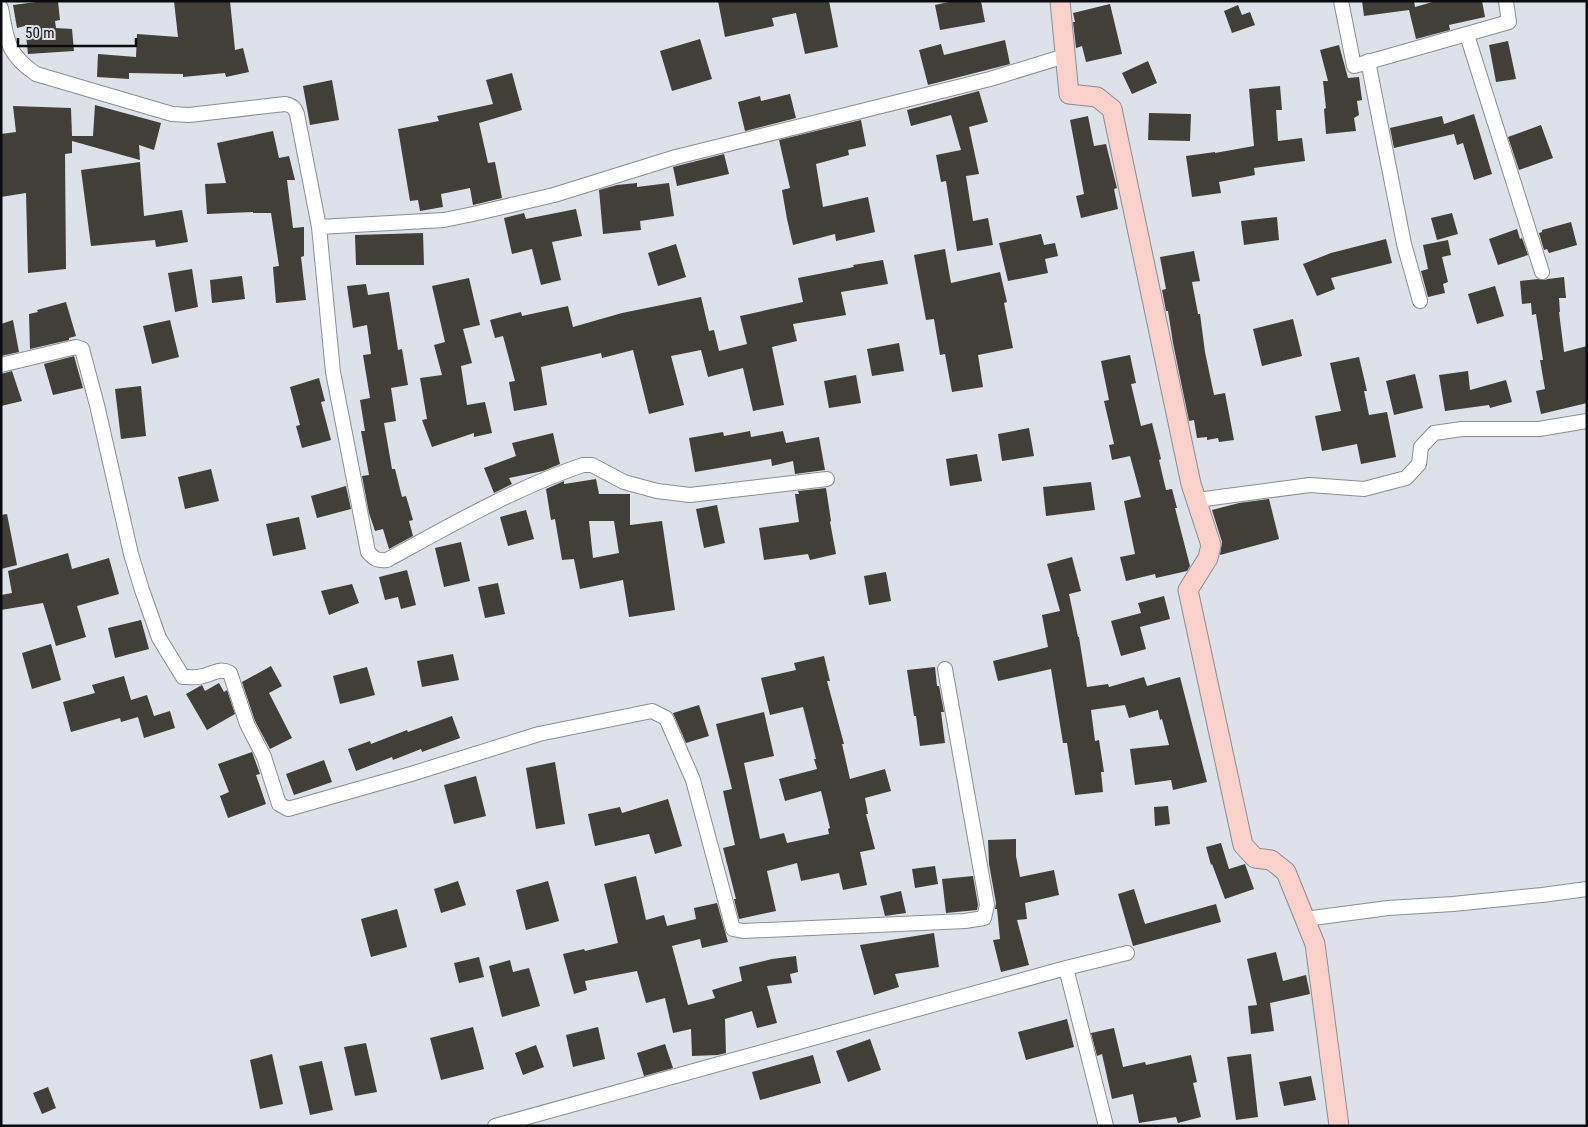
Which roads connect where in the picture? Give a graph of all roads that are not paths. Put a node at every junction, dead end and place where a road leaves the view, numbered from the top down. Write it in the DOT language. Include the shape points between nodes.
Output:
graph roads {
  1 [pos="1060,1"];
  2 [pos="1342,1"];
  3 [pos="1506,1"];
  4 [pos="1,8"];
  5 [pos="1467,35"];
  6 [pos="1065,56"];
  7 [pos="1368,61"];
  8 [pos="319,226"];
  9 [pos="1542,272"];
  10 [pos="1420,301"];
  11 [pos="1,365"];
  12 [pos="1587,420"];
  13 [pos="827,479"];
  14 [pos="1196,500"];
  15 [pos="945,669"];
  16 [pos="1587,889"];
  17 [pos="1305,919"];
  18 [pos="1127,953"];
  19 [pos="1066,968"];
  20 [pos="495,1126"];
  21 [pos="1106,1126"];
  22 [pos="1339,1126"];
  1 -- 6 [label="street"];
  2 -- 7 [label="street" via="1354,66"];
  3 -- 5 [label="street" via="1510,22"];
  4 -- 8 [label="street" via="10,48 23,66 36,74 172,114 290,105 297,114"];
  5 -- 7 [label="street"];
  5 -- 9 [label="street"];
  6 -- 8 [label="street" via="990,79 676,157 554,195 474,214 436,220"];
  6 -- 14 [label="street" via="1069,94 1096,97 1112,109"];
  7 -- 10 [label="street" via="1404,244"];
  8 -- 13 [label="street" via="333,372 368,552 378,561 387,560 463,518 583,465 592,465 624,482 656,491 690,495"];
  11 -- 15 [label="street" via="76,347 82,349 131,554 159,638 183,677 202,677 220,670 230,673 279,804 288,809 539,734 652,711 666,718 693,780 733,929 819,929 984,918 987,905"];
  12 -- 14 [label="street" via="1539,429 1462,429 1434,433 1420,447 1419,464 1406,478 1364,489 1310,486"];
  14 -- 17 [label="street" via="1211,545 1208,558 1188,590 1243,845 1255,858 1271,860 1286,872"];
  16 -- 17 [label="street"];
  17 -- 22 [label="street" via="1315,944"];
  18 -- 19 [label="street"];
  19 -- 20 [label="street"];
  19 -- 21 [label="street"];
}
